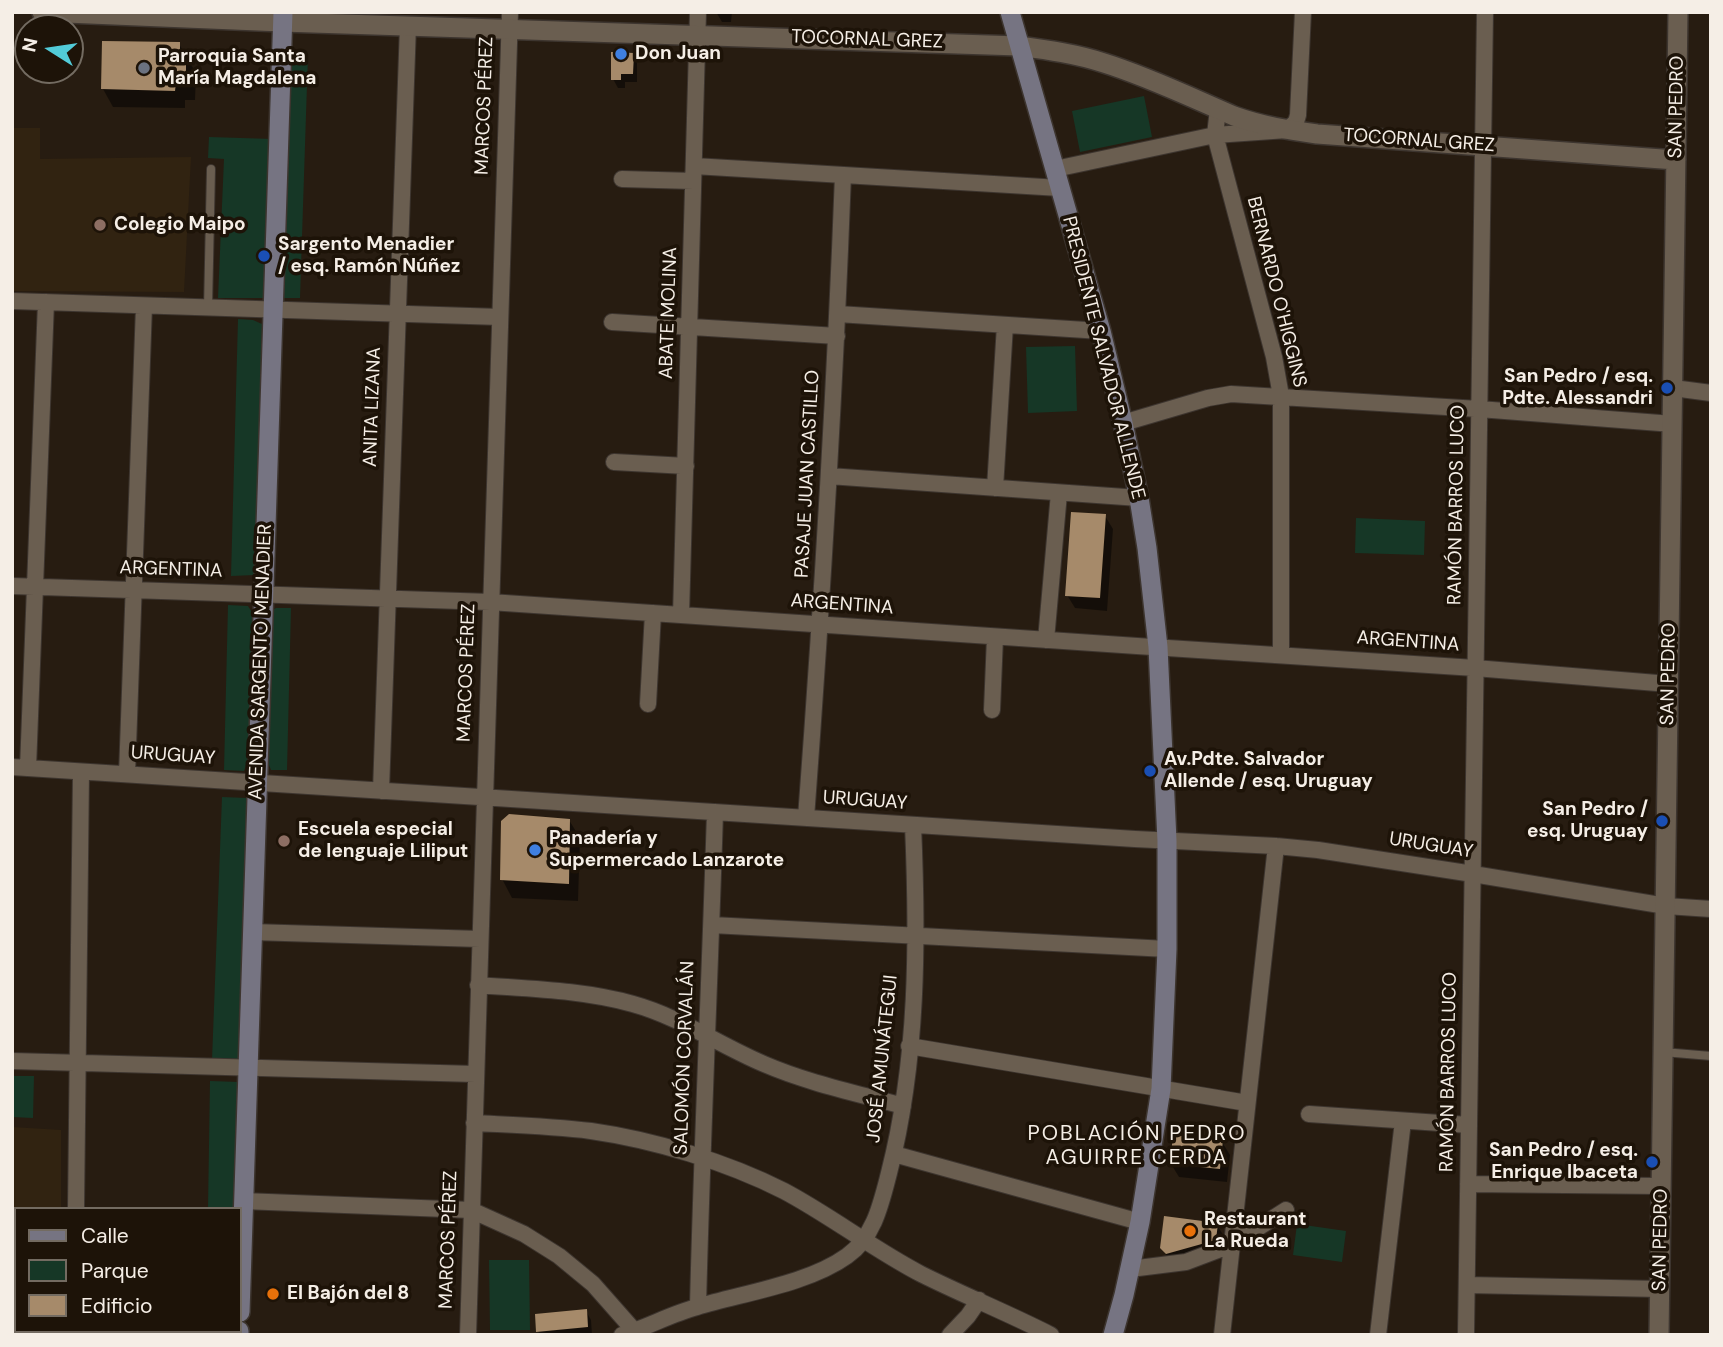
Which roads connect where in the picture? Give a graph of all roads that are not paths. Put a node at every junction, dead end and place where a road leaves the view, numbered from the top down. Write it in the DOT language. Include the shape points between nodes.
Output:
graph roads {
  1 [pos="42,12"];
  2 [pos="698,12"];
  3 [pos="1010,12"];
  4 [pos="1303,12"];
  5 [pos="1485,12"];
  6 [pos="1678,12"];
  7 [pos="282,17"];
  8 [pos="509,20"];
  9 [pos="408,25"];
  10 [pos="697,35"];
  11 [pos="1019,46"];
  12 [pos="1218,109"];
  13 [pos="1287,130"];
  14 [pos="1215,135"];
  15 [pos="1483,146"];
  16 [pos="1676,160"];
  17 [pos="211,169"];
  18 [pos="1055,169"];
  19 [pos="693,173"];
  20 [pos="843,175"];
  21 [pos="622,179"];
  22 [pos="1060,188"];
  23 [pos="12,301"];
  24 [pos="46,302"];
  25 [pos="144,306"];
  26 [pos="208,308"];
  27 [pos="273,310"];
  28 [pos="398,314"];
  29 [pos="838,314"];
  30 [pos="500,317"];
  31 [pos="612,323"];
  32 [pos="1005,325"];
  33 [pos="689,327"];
  34 [pos="1101,331"];
  35 [pos="837,337"];
  36 [pos="1673,388"];
  37 [pos="1711,393"];
  38 [pos="1281,396"];
  39 [pos="1479,410"];
  40 [pos="1123,424"];
  41 [pos="1672,424"];
  42 [pos="614,462"];
  43 [pos="686,466"];
  44 [pos="829,476"];
  45 [pos="995,488"];
  46 [pos="1059,493"];
  47 [pos="1139,498"];
  48 [pos="12,586"];
  49 [pos="35,587"];
  50 [pos="134,590"];
  51 [pos="263,594"];
  52 [pos="388,598"];
  53 [pos="490,602"];
  54 [pos="653,613"];
  55 [pos="681,615"];
  56 [pos="820,625"];
  57 [pos="995,636"];
  58 [pos="1046,640"];
  59 [pos="1158,647"];
  60 [pos="1281,655"];
  61 [pos="1475,668"];
  62 [pos="1669,684"];
  63 [pos="648,704"];
  64 [pos="992,710"];
  65 [pos="20,768"];
  66 [pos="81,772"];
  67 [pos="127,774"];
  68 [pos="257,783"];
  69 [pos="381,791"];
  70 [pos="484,797"];
  71 [pos="715,812"];
  72 [pos="806,818"];
  73 [pos="913,825"];
  74 [pos="1167,841"];
  75 [pos="1276,846"];
  76 [pos="1473,874"];
  77 [pos="1666,906"];
  78 [pos="1711,909"];
  79 [pos="712,925"];
  80 [pos="252,932"];
  81 [pos="916,936"];
  82 [pos="480,939"];
  83 [pos="1167,950"];
  84 [pos="478,985"];
  85 [pos="708,1036"];
  86 [pos="909,1046"];
  87 [pos="1663,1052"];
  88 [pos="1711,1056"];
  89 [pos="12,1061"];
  90 [pos="78,1063"];
  91 [pos="248,1068"];
  92 [pos="475,1074"];
  93 [pos="1161,1089"];
  94 [pos="1247,1103"];
  95 [pos="903,1106"];
  96 [pos="1309,1114"];
  97 [pos="1403,1121"];
  98 [pos="474,1123"];
  99 [pos="1469,1125"];
  100 [pos="894,1154"];
  101 [pos="702,1158"];
  102 [pos="1468,1185"];
  103 [pos="1661,1186"];
  104 [pos="243,1201"];
  105 [pos="76,1207"];
  106 [pos="471,1210"];
  107 [pos="1286,1210"];
  108 [pos="1140,1222"];
  109 [pos="242,1238"];
  110 [pos="864,1240"];
  111 [pos="1231,1245"];
  112 [pos="1130,1269"];
  113 [pos="1467,1285"];
  114 [pos="1660,1289"];
  115 [pos="979,1300"];
  116 [pos="698,1306"];
  117 [pos="101,1333"];
  118 [pos="632,1333"];
  119 [pos="196,1335"];
  120 [pos="468,1335"];
  121 [pos="950,1335"];
  122 [pos="1051,1335"];
  123 [pos="1113,1335"];
  124 [pos="1222,1335"];
  125 [pos="1378,1335"];
  126 [pos="1466,1335"];
  127 [pos="1659,1335"];
  1 -- 7 [label="street, TOCORNAL GREZ"];
  2 -- 10 [label="street, ABATE MOLINA"];
  3 -- 11 [label="main road, PRESIDENTE SALVADOR ALLENDE"];
  4 -- 13 [label="street" via="1298,115"];
  5 -- 15 [label="street, RAMÓN BARROS LUCO"];
  6 -- 16 [label="street, SAN PEDRO"];
  7 -- 9 [label="street, TOCORNAL GREZ"];
  7 -- 27 [label="main road, AVENIDA SARGENTO MENADIER"];
  8 -- 9 [label="street, TOCORNAL GREZ"];
  8 -- 10 [label="street, TOCORNAL GREZ"];
  8 -- 30 [label="street, MARCOS PÉREZ"];
  9 -- 28 [label="street, ANITA LIZANA"];
  10 -- 11 [label="street, TOCORNAL GREZ"];
  10 -- 19 [label="street, ABATE MOLINA"];
  11 -- 12 [label="street, TOCORNAL GREZ" via="1104,63"];
  11 -- 18 [label="main road, PRESIDENTE SALVADOR ALLENDE"];
  12 -- 13 [label="street, TOCORNAL GREZ"];
  12 -- 14 [label="street, BERNARDO O'HIGGINS"];
  13 -- 14 [label="street"];
  13 -- 15 [label="street, TOCORNAL GREZ"];
  14 -- 18 [label="street"];
  14 -- 38 [label="street, BERNARDO O'HIGGINS"];
  15 -- 16 [label="street, TOCORNAL GREZ"];
  15 -- 39 [label="street, RAMÓN BARROS LUCO"];
  16 -- 36 [label="street, SAN PEDRO"];
  17 -- 26 [label="lane"];
  18 -- 22 [label="main road, PRESIDENTE SALVADOR ALLENDE"];
  19 -- 20 [label="street"];
  19 -- 21 [label="street"];
  19 -- 33 [label="street, ABATE MOLINA"];
  20 -- 22 [label="street"];
  20 -- 29 [label="street, PASAJE JUAN CASTILLO"];
  22 -- 34 [label="main road, PRESIDENTE SALVADOR ALLENDE"];
  23 -- 24 [label="street"];
  24 -- 25 [label="street"];
  24 -- 49 [label="street"];
  25 -- 26 [label="street"];
  25 -- 50 [label="street"];
  26 -- 27 [label="street"];
  27 -- 28 [label="street"];
  27 -- 51 [label="main road, AVENIDA SARGENTO MENADIER"];
  28 -- 30 [label="street"];
  28 -- 52 [label="street, ANITA LIZANA"];
  29 -- 32 [label="street"];
  29 -- 35 [label="street, PASAJE JUAN CASTILLO"];
  30 -- 53 [label="street, MARCOS PÉREZ"];
  31 -- 33 [label="street"];
  32 -- 34 [label="street"];
  32 -- 45 [label="street"];
  33 -- 35 [label="street"];
  33 -- 43 [label="street, ABATE MOLINA"];
  34 -- 40 [label="main road, PRESIDENTE SALVADOR ALLENDE"];
  35 -- 44 [label="street, PASAJE JUAN CASTILLO"];
  36 -- 37 [label="street"];
  36 -- 41 [label="street, SAN PEDRO"];
  38 -- 39 [label="street"];
  38 -- 40 [label="street" via="1216,396"];
  38 -- 60 [label="street, BERNARDO O'HIGGINS"];
  39 -- 41 [label="street"];
  39 -- 61 [label="street, RAMÓN BARROS LUCO"];
  40 -- 47 [label="main road, PRESIDENTE SALVADOR ALLENDE"];
  41 -- 62 [label="street, SAN PEDRO"];
  42 -- 43 [label="street"];
  43 -- 55 [label="street, ABATE MOLINA"];
  44 -- 45 [label="street"];
  44 -- 56 [label="street, PASAJE JUAN CASTILLO"];
  45 -- 46 [label="street"];
  46 -- 47 [label="street"];
  46 -- 58 [label="street"];
  47 -- 59 [label="main road, PRESIDENTE SALVADOR ALLENDE"];
  48 -- 49 [label="street, ARGENTINA"];
  49 -- 50 [label="street, ARGENTINA"];
  49 -- 65 [label="street"];
  50 -- 51 [label="street, ARGENTINA"];
  50 -- 67 [label="street"];
  51 -- 52 [label="street, ARGENTINA"];
  51 -- 68 [label="main road, AVENIDA SARGENTO MENADIER"];
  52 -- 53 [label="street, ARGENTINA"];
  52 -- 69 [label="street, ANITA LIZANA"];
  53 -- 54 [label="street, ARGENTINA"];
  53 -- 70 [label="street, MARCOS PÉREZ"];
  54 -- 55 [label="street, ARGENTINA"];
  54 -- 63 [label="street"];
  55 -- 56 [label="street, ARGENTINA"];
  56 -- 57 [label="street, ARGENTINA"];
  56 -- 72 [label="street, PASAJE JUAN CASTILLO"];
  57 -- 58 [label="street, ARGENTINA"];
  57 -- 64 [label="street"];
  58 -- 59 [label="street, ARGENTINA"];
  59 -- 60 [label="street, ARGENTINA"];
  59 -- 74 [label="main road, PRESIDENTE SALVADOR ALLENDE"];
  60 -- 61 [label="street, ARGENTINA"];
  61 -- 62 [label="street, ARGENTINA"];
  61 -- 76 [label="street, RAMÓN BARROS LUCO"];
  62 -- 77 [label="street, SAN PEDRO"];
  65 -- 66 [label="street, URUGUAY"];
  66 -- 67 [label="street, URUGUAY"];
  66 -- 90 [label="street"];
  67 -- 68 [label="street, URUGUAY"];
  68 -- 69 [label="street, URUGUAY"];
  68 -- 80 [label="main road, AVENIDA SARGENTO MENADIER"];
  69 -- 70 [label="street, URUGUAY"];
  70 -- 71 [label="street, URUGUAY"];
  70 -- 82 [label="street, MARCOS PÉREZ"];
  71 -- 72 [label="street, URUGUAY"];
  71 -- 79 [label="street, SALOMÓN CORVALÁN"];
  72 -- 73 [label="street, URUGUAY"];
  73 -- 74 [label="street, URUGUAY"];
  73 -- 81 [label="street, JOSÉ AMUNÁTEGUI"];
  74 -- 75 [label="street, URUGUAY"];
  74 -- 83 [label="main road, PRESIDENTE SALVADOR ALLENDE"];
  75 -- 76 [label="street, URUGUAY"];
  75 -- 94 [label="street"];
  76 -- 77 [label="street, URUGUAY"];
  76 -- 99 [label="street, RAMÓN BARROS LUCO"];
  77 -- 78 [label="street, URUGUAY"];
  77 -- 87 [label="street, SAN PEDRO"];
  79 -- 81 [label="street"];
  79 -- 85 [label="street, SALOMÓN CORVALÁN"];
  80 -- 82 [label="street"];
  80 -- 91 [label="main road, AVENIDA SARGENTO MENADIER"];
  81 -- 83 [label="street"];
  81 -- 86 [label="street, JOSÉ AMUNÁTEGUI"];
  82 -- 84 [label="street, MARCOS PÉREZ"];
  83 -- 93 [label="main road, PRESIDENTE SALVADOR ALLENDE"];
  84 -- 85 [label="street" via="612,999 662,1014"];
  84 -- 92 [label="street, MARCOS PÉREZ"];
  85 -- 95 [label="street" via="790,1074"];
  85 -- 101 [label="street, SALOMÓN CORVALÁN"];
  86 -- 93 [label="street"];
  86 -- 95 [label="street, JOSÉ AMUNÁTEGUI"];
  87 -- 88 [label="lane"];
  87 -- 103 [label="street, SAN PEDRO"];
  89 -- 90 [label="street"];
  90 -- 91 [label="street"];
  90 -- 105 [label="street"];
  91 -- 92 [label="street"];
  91 -- 104 [label="main road, AVENIDA SARGENTO MENADIER"];
  92 -- 98 [label="street, MARCOS PÉREZ"];
  93 -- 94 [label="street"];
  93 -- 108 [label="main road, PRESIDENTE SALVADOR ALLENDE"];
  94 -- 111 [label="street"];
  95 -- 100 [label="street, JOSÉ AMUNÁTEGUI"];
  96 -- 97 [label="street"];
  97 -- 99 [label="street"];
  97 -- 125 [label="street"];
  98 -- 101 [label="street" via="599,1132"];
  98 -- 106 [label="street, MARCOS PÉREZ"];
  99 -- 102 [label="street, RAMÓN BARROS LUCO"];
  100 -- 108 [label="street"];
  100 -- 110 [label="street, JOSÉ AMUNÁTEGUI" via="874,1224"];
  101 -- 110 [label="street" via="780,1189"];
  101 -- 116 [label="street, SALOMÓN CORVALÁN"];
  102 -- 103 [label="street"];
  102 -- 113 [label="street, RAMÓN BARROS LUCO"];
  103 -- 114 [label="street, SAN PEDRO"];
  104 -- 106 [label="street"];
  104 -- 109 [label="main road, AVENIDA SARGENTO MENADIER"];
  106 -- 118 [label="street" via="559,1256 593,1284"];
  106 -- 120 [label="street, MARCOS PÉREZ"];
  107 -- 111 [label="street"];
  108 -- 112 [label="main road, PRESIDENTE SALVADOR ALLENDE"];
  110 -- 115 [label="street" via="922,1275"];
  110 -- 116 [label="street, JOSÉ AMUNÁTEGUI" via="821,1270"];
  111 -- 112 [label="street" via="1186,1262"];
  111 -- 124 [label="street"];
  112 -- 123 [label="main road, PRESIDENTE SALVADOR ALLENDE"];
  113 -- 114 [label="street"];
  113 -- 126 [label="street, RAMÓN BARROS LUCO"];
  114 -- 127 [label="street, SAN PEDRO"];
  115 -- 121 [label="street"];
  115 -- 122 [label="street"];
  116 -- 118 [label="street, JOSÉ AMUNÁTEGUI"];
  117 -- 119 [label="street"];
}
